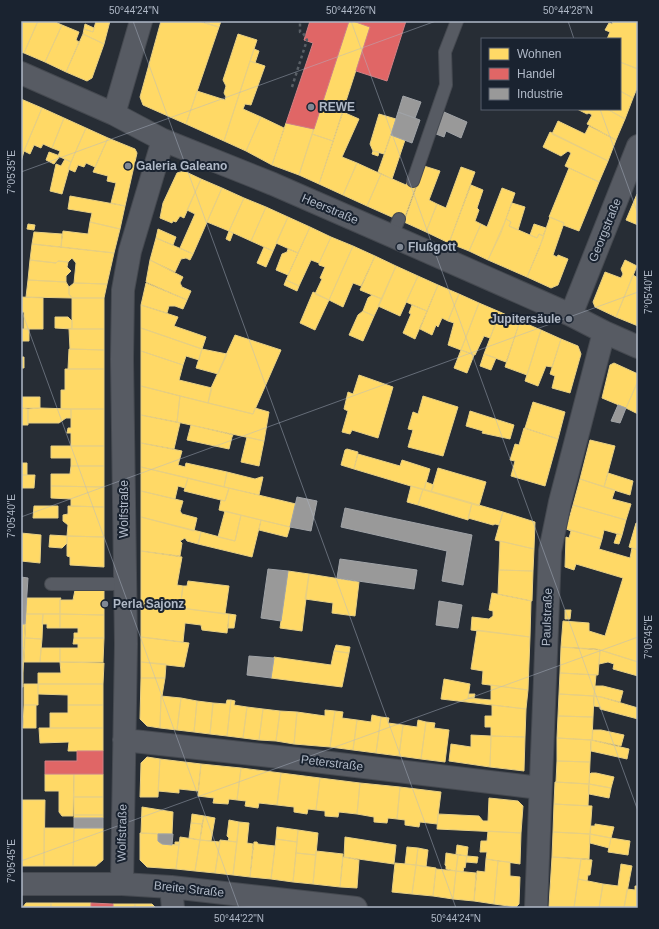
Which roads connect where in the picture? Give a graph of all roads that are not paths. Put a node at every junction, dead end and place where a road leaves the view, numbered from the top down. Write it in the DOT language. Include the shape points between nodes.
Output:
graph roads {
  1 [pos="141,21"];
  2 [pos="457,21"];
  3 [pos="21,73"];
  4 [pos="114,114"];
  5 [pos="163,140"];
  6 [pos="638,146"];
  7 [pos="413,181"];
  8 [pos="571,315"];
  9 [pos="604,332"];
  10 [pos="638,347"];
  11 [pos="51,584"];
  12 [pos="125,584"];
  13 [pos="124,740"];
  14 [pos="540,788"];
  15 [pos="21,884"];
  16 [pos="122,884"];
  17 [pos="171,886"];
  18 [pos="173,908"];
  19 [pos="356,908"];
  20 [pos="536,908"];
  1 -- 4 [label="street"];
  2 -- 7 [label="lane" via="445,52 446,85"];
  3 -- 4 [label="street, Heerstraße"];
  4 -- 5 [label="street, Heerstraße"];
  5 -- 8 [label="street, Heerstraße" via="273,184 395,227"];
  5 -- 12 [label="street, Wolfstraße" via="130,251 123,290"];
  6 -- 8 [label="street, Georgstraße"];
  8 -- 9 [label="street, Heerstraße"];
  9 -- 10 [label="street, Heerstraße"];
  9 -- 14 [label="street, Paulstraße" via="560,502 550,551"];
  11 -- 12 [label="lane"];
  12 -- 13 [label="street, Wolfstraße"];
  13 -- 14 [label="street, Peterstraße"];
  13 -- 16 [label="street, Wolfstraße"];
  14 -- 20 [label="street, Paulstraße"];
  15 -- 16 [label="street, Breite Straße"];
  16 -- 17 [label="street, Breite Straße"];
  17 -- 18 [label="street"];
  17 -- 19 [label="street, Breite Straße"];
}
